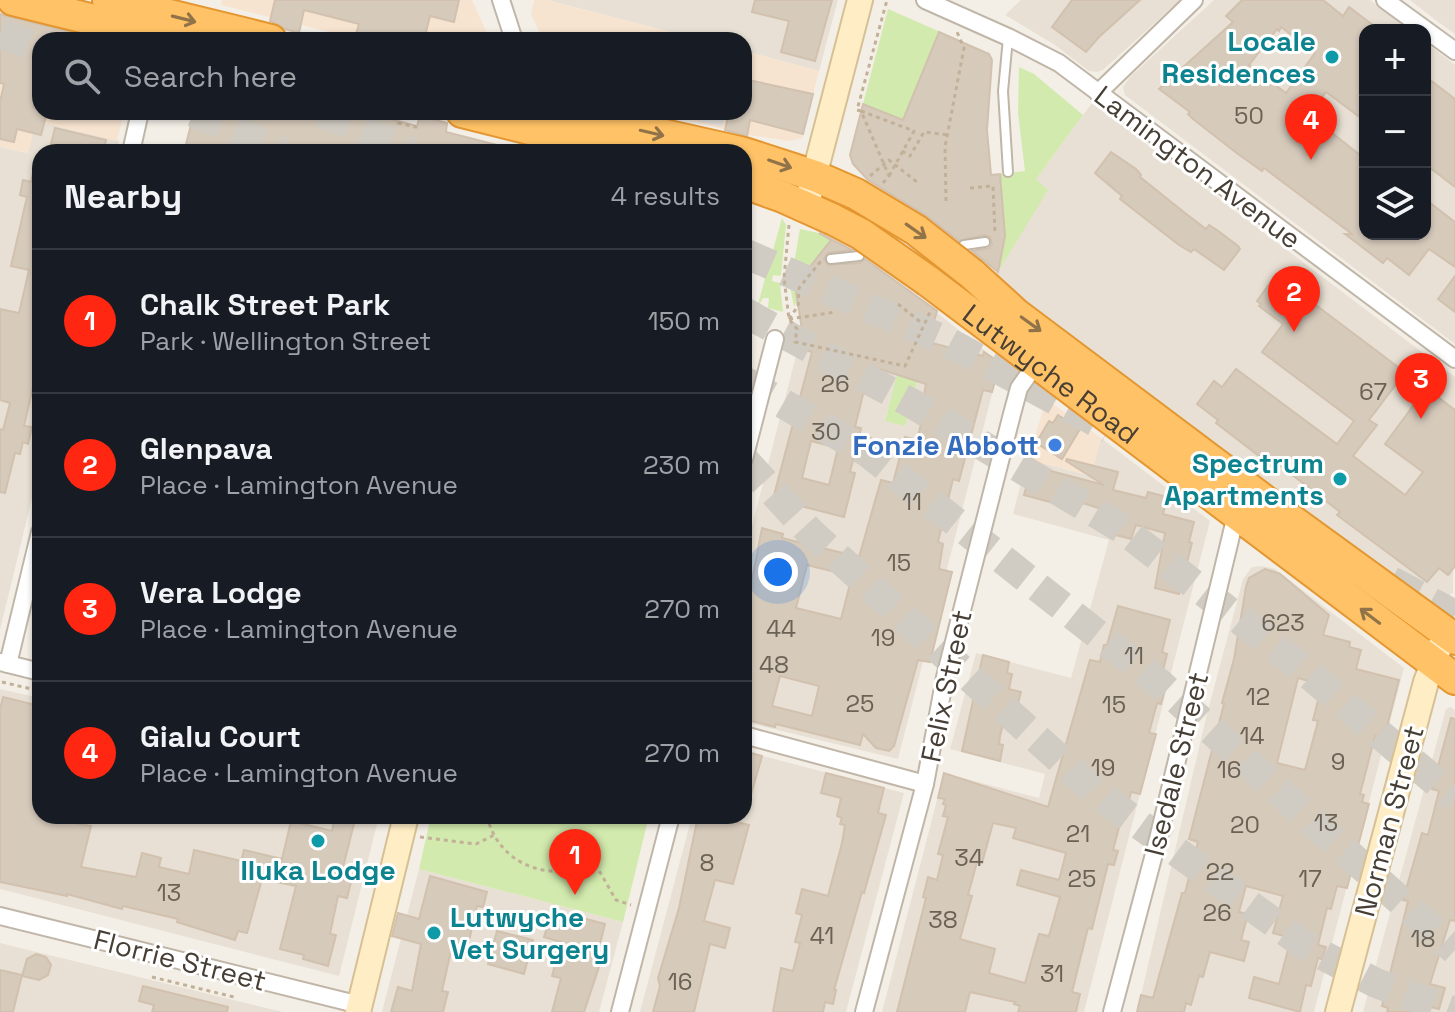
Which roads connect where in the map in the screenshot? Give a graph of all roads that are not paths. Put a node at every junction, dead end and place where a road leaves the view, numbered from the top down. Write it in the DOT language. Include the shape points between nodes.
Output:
graph roads {
  1 [pos="13,0"];
  2 [pos="501,0"];
  3 [pos="860,0"];
  4 [pos="925,0"];
  5 [pos="1194,0"];
  6 [pos="1385,0"];
  7 [pos="104,7"];
  8 [pos="150,32"];
  9 [pos="231,32"];
  10 [pos="511,32"];
  11 [pos="1008,37"];
  12 [pos="1455,51"];
  13 [pos="1098,93"];
  14 [pos="138,120"];
  15 [pos="510,120"];
  16 [pos="569,130"];
  17 [pos="133,144"];
  18 [pos="603,144"];
  19 [pos="679,144"];
  20 [pos="752,155"];
  21 [pos="1008,172"];
  22 [pos="815,176"];
  23 [pos="752,187"];
  24 [pos="809,215"];
  25 [pos="989,242"];
  26 [pos="829,256"];
  27 [pos="859,256"];
  28 [pos="968,259"];
  29 [pos="775,339"];
  30 [pos="1455,359"];
  31 [pos="1036,364"];
  32 [pos="752,428"];
  33 [pos="1236,515"];
  34 [pos="32,561"];
  35 [pos="1452,630"];
  36 [pos="4,663"];
  37 [pos="32,670"];
  38 [pos="1444,671"];
  39 [pos="752,737"];
  40 [pos="925,784"];
  41 [pos="404,824"];
  42 [pos="669,824"];
  43 [pos="0,916"];
  44 [pos="359,1009"];
  45 [pos="620,1012"];
  46 [pos="864,1012"];
  47 [pos="1112,1012"];
  48 [pos="1338,1012"];
  1 -- 7 [label="highway"];
  2 -- 10 [label="street"];
  3 -- 22 [label="street"];
  4 -- 11 [label="street, Lamington Avenue"];
  5 -- 13 [label="street"];
  6 -- 12 [label="street"];
  7 -- 8 [label="highway"];
  7 -- 9 [label="highway, one-way"];
  11 -- 13 [label="street, Lamington Avenue" via="1059,63"];
  11 -- 21 [label="lane" via="1003,91"];
  13 -- 30 [label="street, Lamington Avenue"];
  14 -- 17 [label="street"];
  15 -- 16 [label="highway, Lutwyche Road"];
  16 -- 18 [label="highway, Lutwyche Road"];
  16 -- 19 [label="highway, Lutwyche Road, one-way"];
  20 -- 22 [label="highway, Lutwyche Road, one-way"];
  22 -- 24 [label="street"];
  22 -- 28 [label="highway, Lutwyche Road, one-way, bridge" via="868,186 916,230"];
  23 -- 24 [label="highway, Lutwyche Road"];
  24 -- 31 [label="highway, Lutwyche Road, bridge" via="880,246 942,302"];
  25 -- 28 [label="lane"];
  26 -- 27 [label="lane"];
  28 -- 35 [label="highway, Lutwyche Road, one-way" via="1016,314 1265,501"];
  29 -- 32 [label="street"];
  31 -- 33 [label="highway, Lutwyche Road"];
  31 -- 40 [label="street, Felix Street" via="1012,414 953,643"];
  38 -- 33 [label="highway, Lutwyche Road, one-way"];
  33 -- 47 [label="street, Isedale Street"];
  34 -- 36 [label="street"];
  35 -- 38 [label="street, Norman Street"];
  36 -- 37 [label="street"];
  38 -- 48 [label="street, Norman Street"];
  39 -- 40 [label="street"];
  40 -- 46 [label="street, Felix Street"];
  41 -- 44 [label="street"];
  42 -- 45 [label="street"];
  43 -- 44 [label="street, Florrie Street"];
}
